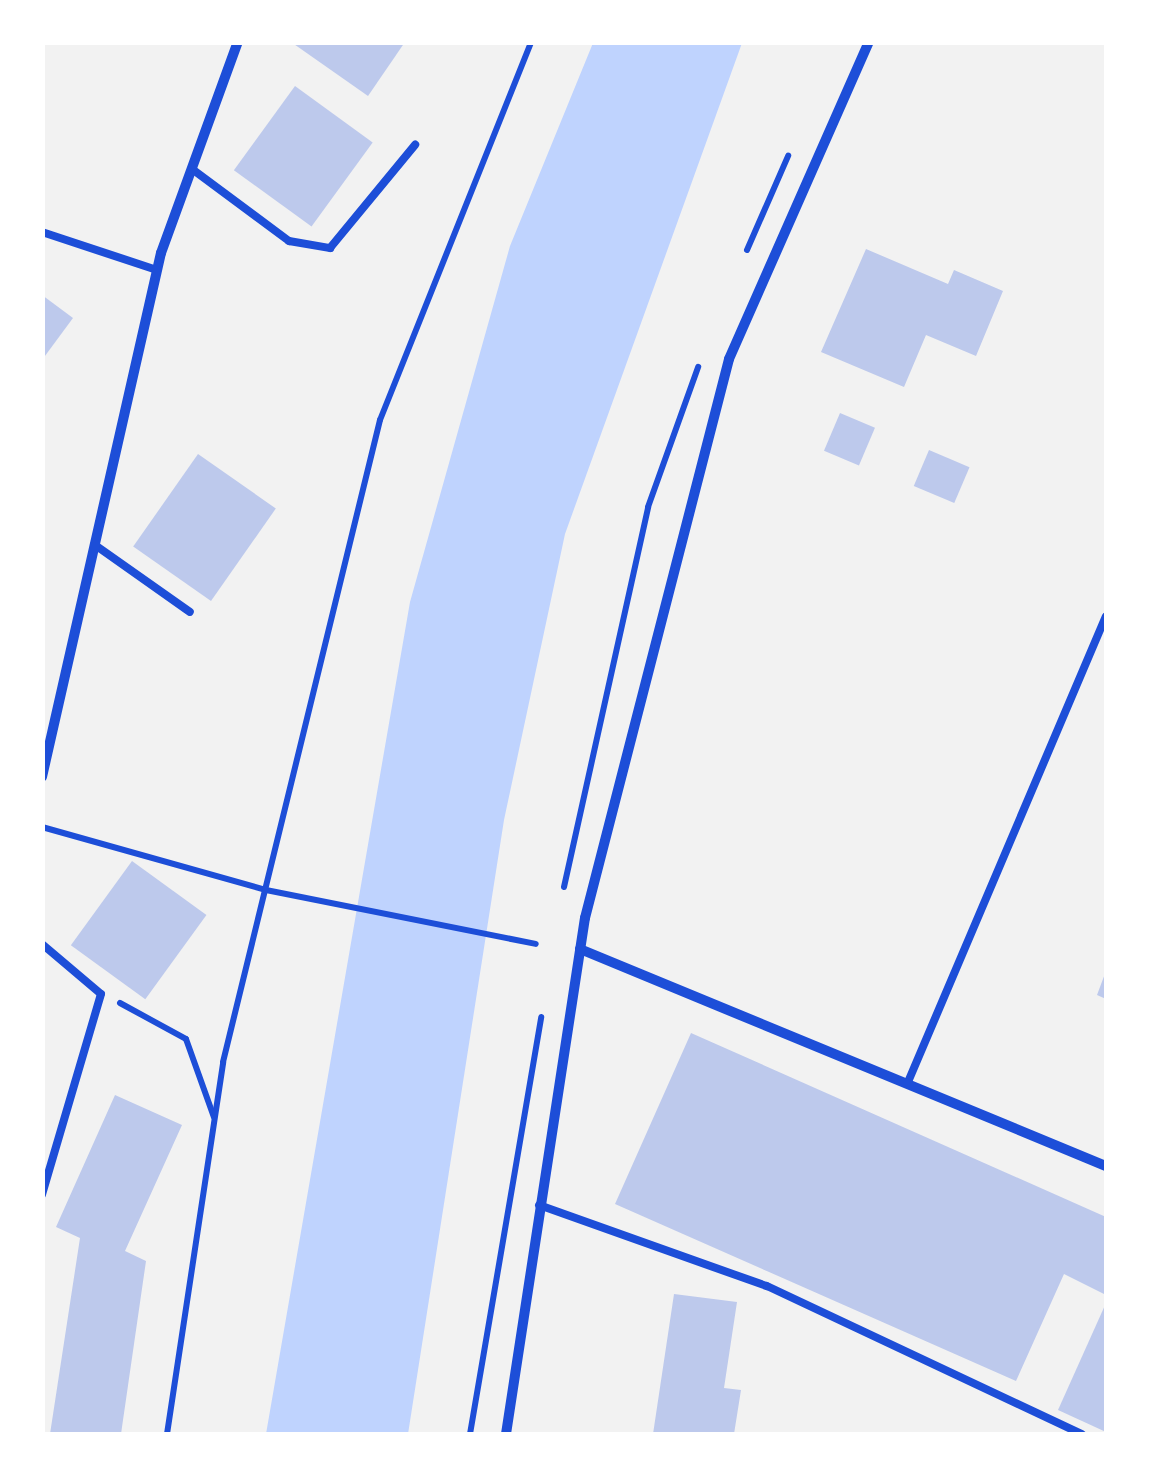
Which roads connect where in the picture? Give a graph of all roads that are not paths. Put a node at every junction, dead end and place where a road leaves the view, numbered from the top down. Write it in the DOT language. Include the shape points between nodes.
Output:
graph roads {
  1 [pos="238,42"];
  2 [pos="869,42"];
  3 [pos="416,145"];
  4 [pos="192,169"];
  5 [pos="42,232"];
  6 [pos="157,270"];
  7 [pos="95,545"];
  8 [pos="190,612"];
  9 [pos="1106,616"];
  10 [pos="42,777"];
  11 [pos="42,944"];
  12 [pos="580,948"];
  13 [pos="908,1082"];
  14 [pos="1106,1166"];
  15 [pos="42,1196"];
  16 [pos="538,1204"];
  17 [pos="506,1434"];
  18 [pos="1082,1434"];
  1 -- 4 [label="street"];
  2 -- 12 [label="street" via="729,359"];
  3 -- 4 [label="lane" via="330,248 289,240"];
  4 -- 6 [label="street"];
  5 -- 6 [label="lane"];
  6 -- 7 [label="street"];
  7 -- 8 [label="lane"];
  7 -- 10 [label="street"];
  9 -- 13 [label="lane"];
  11 -- 15 [label="lane" via="102,994"];
  12 -- 13 [label="street"];
  12 -- 16 [label="street"];
  13 -- 14 [label="street"];
  16 -- 17 [label="street"];
  16 -- 18 [label="lane" via="767,1286"];
}
